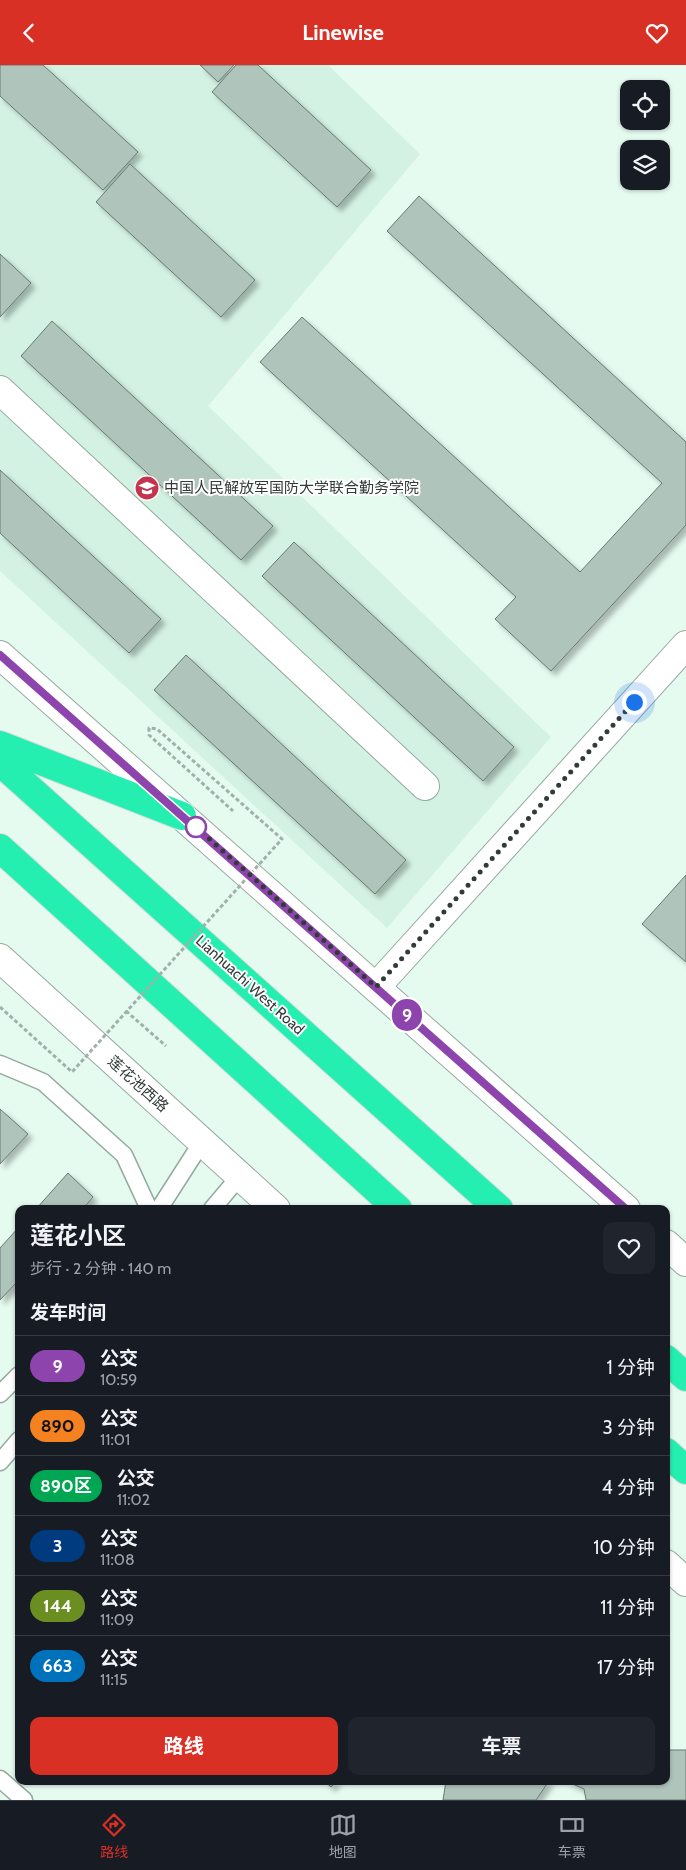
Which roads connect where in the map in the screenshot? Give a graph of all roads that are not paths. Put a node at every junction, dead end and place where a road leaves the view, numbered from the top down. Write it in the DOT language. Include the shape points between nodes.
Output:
graph roads {
  1 [pos="0,390"];
  2 [pos="686,645"];
  3 [pos="0,655"];
  4 [pos="0,745"];
  5 [pos="0,762"];
  6 [pos="425,786"];
  7 [pos="182,816"];
  8 [pos="0,848"];
  9 [pos="0,958"];
  10 [pos="376,987"];
  11 [pos="0,1064"];
  12 [pos="202,1142"];
  13 [pos="240,1176"];
  14 [pos="147,1205"];
  15 [pos="162,1205"];
  16 [pos="215,1205"];
  17 [pos="272,1205"];
  18 [pos="394,1205"];
  19 [pos="495,1205"];
  20 [pos="621,1205"];
  21 [pos="670,1248"];
  22 [pos="686,1262"];
  23 [pos="670,1363"];
  24 [pos="686,1377"];
  25 [pos="10,1378"];
  26 [pos="0,1395"];
  27 [pos="15,1445"];
  28 [pos="670,1456"];
  29 [pos="0,1462"];
  30 [pos="686,1470"];
  31 [pos="670,1568"];
  32 [pos="686,1582"];
  33 [pos="0,1779"];
  34 [pos="24,1800"];
  1 -- 6 [label="street"];
  2 -- 10 [label="street"];
  3 -- 7 [label="street"];
  4 -- 7 [label="highway"];
  5 -- 19 [label="highway, Lianhuachi West Road"];
  7 -- 10 [label="street"];
  8 -- 18 [label="highway"];
  9 -- 12 [label="street, 莲花池西路"];
  10 -- 20 [label="street"];
  11 -- 14 [label="lane" via="43,1082 124,1155"];
  12 -- 13 [label="street, 莲花池西路"];
  12 -- 15 [label="lane"];
  13 -- 16 [label="lane"];
  13 -- 17 [label="street, 莲花池西路"];
  21 -- 22 [label="street"];
  23 -- 24 [label="highway"];
  25 -- 26 [label="lane"];
  27 -- 29 [label="lane"];
  28 -- 30 [label="highway"];
  31 -- 32 [label="street"];
  33 -- 34 [label="lane"];
}
